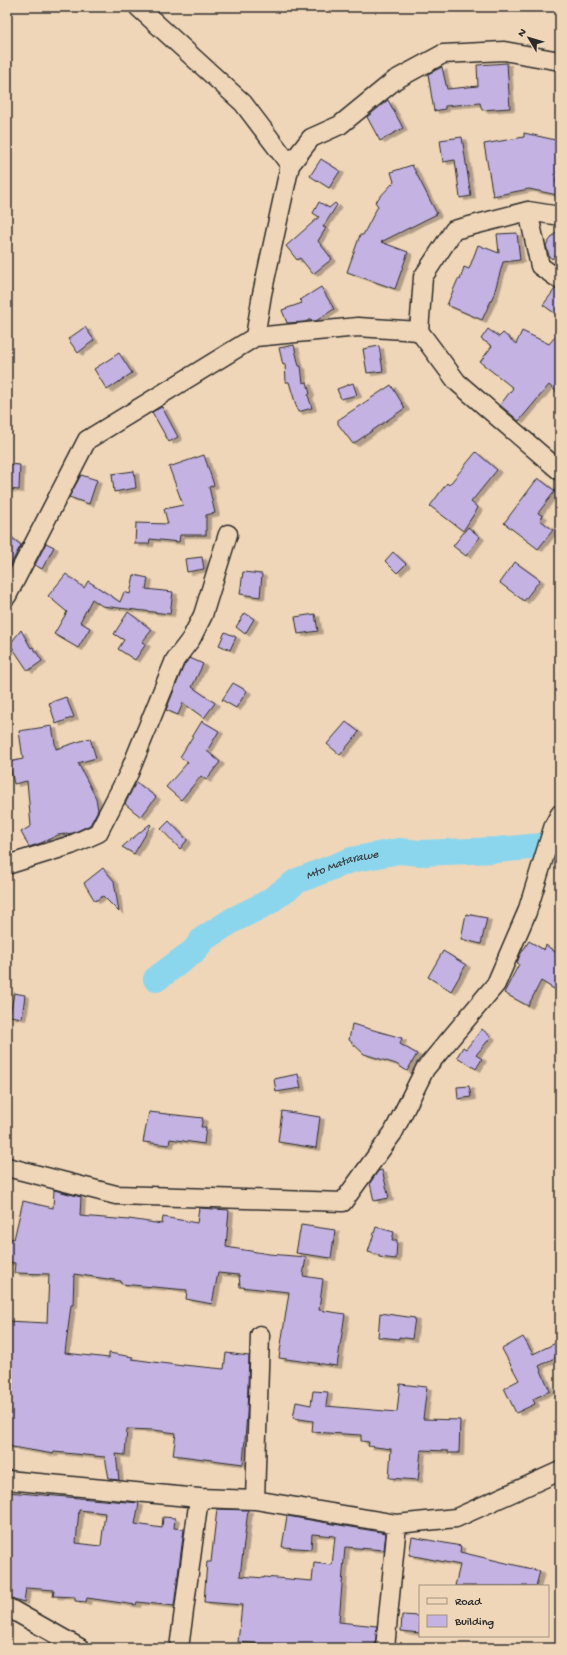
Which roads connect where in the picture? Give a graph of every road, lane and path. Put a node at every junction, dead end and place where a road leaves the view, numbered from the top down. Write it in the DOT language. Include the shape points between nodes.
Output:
graph roads {
  1 [pos="138,7"];
  2 [pos="560,62"];
  3 [pos="290,165"];
  4 [pos="528,211"];
  5 [pos="560,216"];
  6 [pos="560,280"];
  7 [pos="419,331"];
  8 [pos="254,337"];
  9 [pos="560,471"];
  10 [pos="228,534"];
  11 [pos="7,596"];
  12 [pos="560,814"];
  13 [pos="7,865"];
  14 [pos="7,1167"];
  15 [pos="260,1335"];
  16 [pos="560,1470"];
  17 [pos="7,1480"];
  18 [pos="199,1498"];
  19 [pos="255,1500"];
  20 [pos="396,1524"];
  21 [pos="7,1607"];
  22 [pos="80,1648"];
  23 [pos="179,1648"];
  24 [pos="385,1648"];
  1 -- 3 [label="street" via="243,103"];
  2 -- 3 [label="street" via="504,51 443,54 395,80 340,125 311,138"];
  3 -- 8 [label="street"];
  4 -- 5 [label="street"];
  4 -- 6 [label="street" via="540,266"];
  4 -- 7 [label="street" via="454,230 423,277"];
  7 -- 8 [label="street" via="358,327"];
  7 -- 9 [label="street" via="457,382"];
  8 -- 11 [label="street" via="87,440"];
  10 -- 13 [label="street" via="203,616 191,639 174,660 129,773 98,833 71,845"];
  12 -- 14 [label="street" via="554,825 527,912 496,984 425,1069 393,1133 343,1202 116,1195"];
  15 -- 19 [label="street"];
  16 -- 20 [label="street" via="456,1518"];
  17 -- 18 [label="street"];
  18 -- 19 [label="street"];
  18 -- 23 [label="street"];
  19 -- 20 [label="street"];
  20 -- 24 [label="street"];
  21 -- 22 [label="street"];
}
